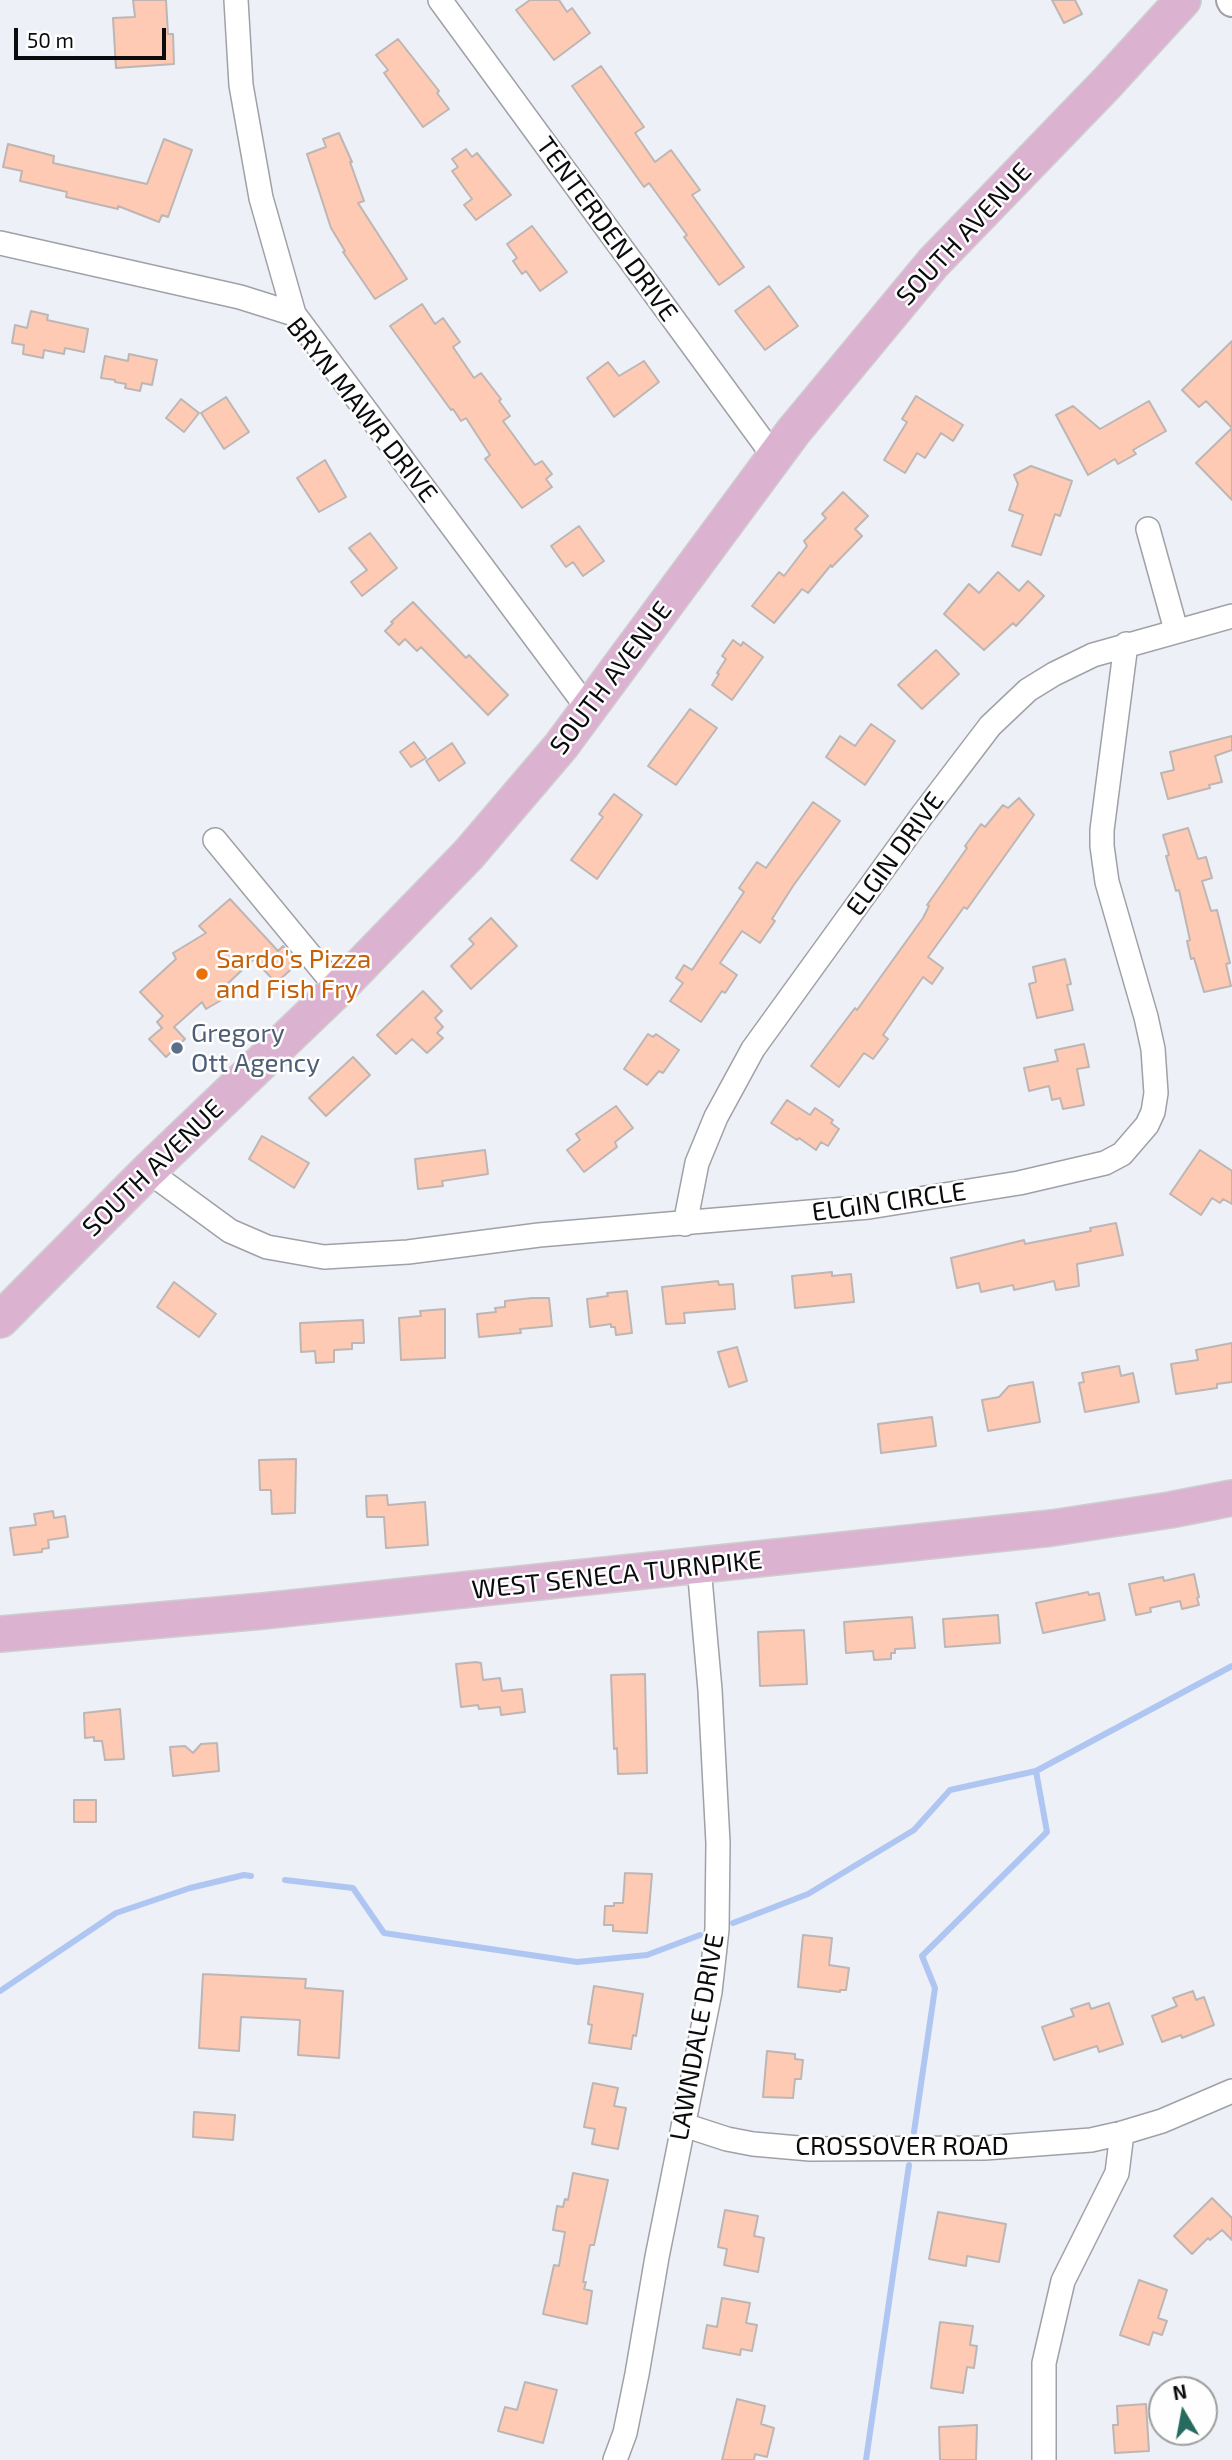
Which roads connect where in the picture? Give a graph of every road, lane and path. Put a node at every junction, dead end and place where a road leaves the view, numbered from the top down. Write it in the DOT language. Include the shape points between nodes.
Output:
graph roads {
  1 [pos="236,0"];
  2 [pos="440,0"];
  3 [pos="1183,0"];
  4 [pos="0,243"];
  5 [pos="294,314"];
  6 [pos="775,458"];
  7 [pos="1148,529"];
  8 [pos="1232,616"];
  9 [pos="1176,630"];
  10 [pos="1126,645"];
  11 [pos="589,710"];
  12 [pos="215,841"];
  13 [pos="338,989"];
  14 [pos="148,1171"];
  15 [pos="685,1224"];
  16 [pos="0,1320"];
  17 [pos="1232,1498"];
  18 [pos="699,1567"];
  19 [pos="0,1634"];
  20 [pos="1232,2091"];
  21 [pos="684,2125"];
  22 [pos="1122,2133"];
  23 [pos="615,2460"];
  24 [pos="1044,2460"];
  1 -- 5 [label="street" via="241,85 261,198"];
  2 -- 6 [label="street, TENTERDEN DRIVE"];
  3 -- 6 [label="main road, SOUTH AVENUE" via="933,263"];
  4 -- 5 [label="street, BRYN MAWR DRIVE" via="240,297"];
  5 -- 11 [label="street, BRYN MAWR DRIVE"];
  6 -- 11 [label="main road, SOUTH AVENUE"];
  7 -- 9 [label="street"];
  8 -- 9 [label="street, ELGIN DRIVE"];
  9 -- 10 [label="street, ELGIN DRIVE"];
  10 -- 15 [label="street, ELGIN DRIVE" via="1054,674 1028,690 990,726 753,1049 697,1163"];
  10 -- 15 [label="street, ELGIN CIRCLE" via="1101,830 1107,882 1153,1049 1156,1093 1147,1125 1122,1154 1105,1163 1019,1183 869,1207"];
  11 -- 13 [label="main road, SOUTH AVENUE" via="469,854"];
  12 -- 13 [label="street"];
  13 -- 14 [label="main road, SOUTH AVENUE"];
  14 -- 15 [label="street, ELGIN CIRCLE" via="230,1231 267,1247 324,1257"];
  14 -- 16 [label="main road, SOUTH AVENUE"];
  17 -- 18 [label="main road, WEST SENECA TURNPIKE" via="1052,1528"];
  18 -- 19 [label="main road, WEST SENECA TURNPIKE"];
  18 -- 21 [label="street, LAWNDALE DRIVE" via="718,1829 717,1917 710,1992"];
  20 -- 22 [label="street, CROSSOVER ROAD"];
  21 -- 22 [label="street, CROSSOVER ROAD" via="753,2144 810,2149 985,2148 1091,2140"];
  21 -- 23 [label="street, LAWNDALE DRIVE" via="638,2374"];
  22 -- 24 [label="street" via="1117,2173 1062,2281 1044,2363"];
}
